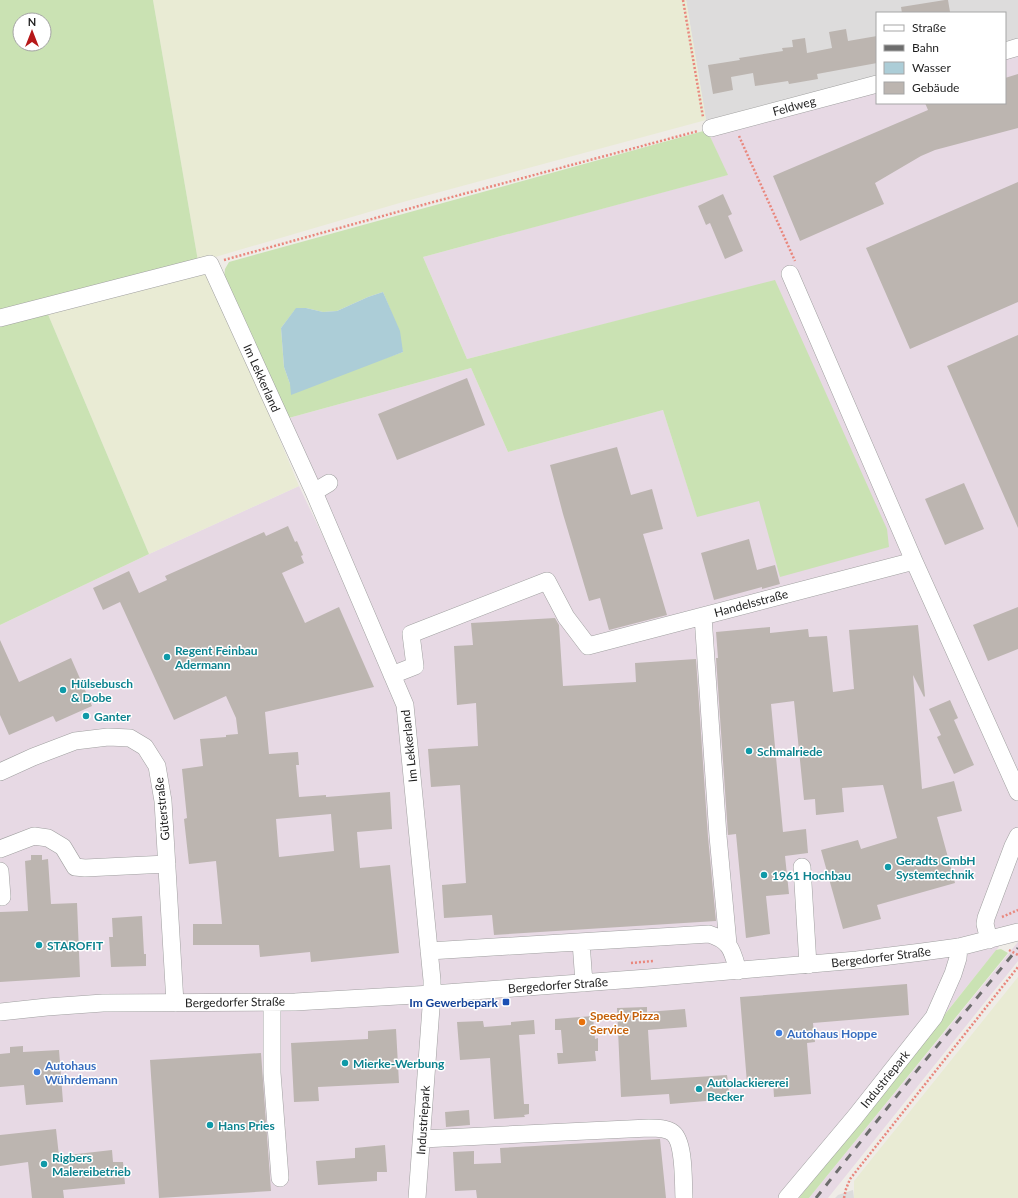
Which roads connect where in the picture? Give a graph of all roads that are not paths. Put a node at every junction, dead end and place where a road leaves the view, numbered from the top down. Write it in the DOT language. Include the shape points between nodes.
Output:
graph roads {
  1 [pos="1018,47"];
  2 [pos="1006,51"];
  3 [pos="876,84"];
  4 [pos="708,128"];
  5 [pos="790,274"];
  6 [pos="0,318"];
  7 [pos="329,483"];
  8 [pos="314,492"];
  9 [pos="914,561"];
  10 [pos="703,616"];
  11 [pos="392,675"];
  12 [pos="0,772"];
  13 [pos="1018,792"];
  14 [pos="1018,836"];
  15 [pos="0,849"];
  16 [pos="167,864"];
  17 [pos="802,867"];
  18 [pos="0,871"];
  19 [pos="2,897"];
  20 [pos="1018,932"];
  21 [pos="989,940"];
  22 [pos="581,942"];
  23 [pos="728,944"];
  24 [pos="959,947"];
  25 [pos="429,951"];
  26 [pos="808,965"];
  27 [pos="738,970"];
  28 [pos="584,983"];
  29 [pos="432,994"];
  30 [pos="272,1002"];
  31 [pos="175,1003"];
  32 [pos="0,1012"];
  33 [pos="422,1139"];
  34 [pos="280,1178"];
  35 [pos="417,1198"];
  36 [pos="684,1198"];
  37 [pos="787,1198"];
  1 -- 2 [label="street"];
  3 -- 4 [label="street, Feldweg"];
  5 -- 9 [label="street"];
  6 -- 8 [label="street, Im Lekkerland" via="210,264"];
  7 -- 8 [label="street"];
  8 -- 11 [label="street, Im Lekkerland"];
  9 -- 10 [label="street, Handelsstraße"];
  9 -- 13 [label="street"];
  10 -- 11 [label="street, Handelsstraße" via="588,646 566,617 547,581 411,634 415,666"];
  10 -- 23 [label="street"];
  11 -- 25 [label="street, Im Lekkerland" via="405,705"];
  12 -- 16 [label="street, Güterstraße" via="75,741 108,737 130,738 145,747 158,766"];
  14 -- 21 [label="street" via="986,918"];
  15 -- 16 [label="street" via="34,836 48,838 63,848 75,867"];
  16 -- 31 [label="street, Güterstraße"];
  17 -- 26 [label="street"];
  18 -- 19 [label="street"];
  20 -- 21 [label="street, Bergedorfer Straße"];
  21 -- 24 [label="street, Bergedorfer Straße"];
  22 -- 23 [label="street" via="709,934 719,937"];
  22 -- 25 [label="street"];
  22 -- 28 [label="street"];
  23 -- 27 [label="street"];
  24 -- 26 [label="street, Bergedorfer Straße"];
  24 -- 37 [label="street, Industriepark" via="953,974 934,1017"];
  25 -- 29 [label="street, Im Lekkerland"];
  26 -- 27 [label="street, Bergedorfer Straße"];
  27 -- 28 [label="street, Bergedorfer Straße"];
  28 -- 29 [label="street, Bergedorfer Straße"];
  29 -- 30 [label="street, Bergedorfer Straße"];
  29 -- 33 [label="street, Industriepark"];
  30 -- 31 [label="street, Bergedorfer Straße"];
  30 -- 34 [label="street" via="272,1073"];
  31 -- 32 [label="street, Bergedorfer Straße" via="102,1003"];
  33 -- 35 [label="street, Industriepark"];
  33 -- 36 [label="street" via="662,1129 672,1132 681,1148"];
}
